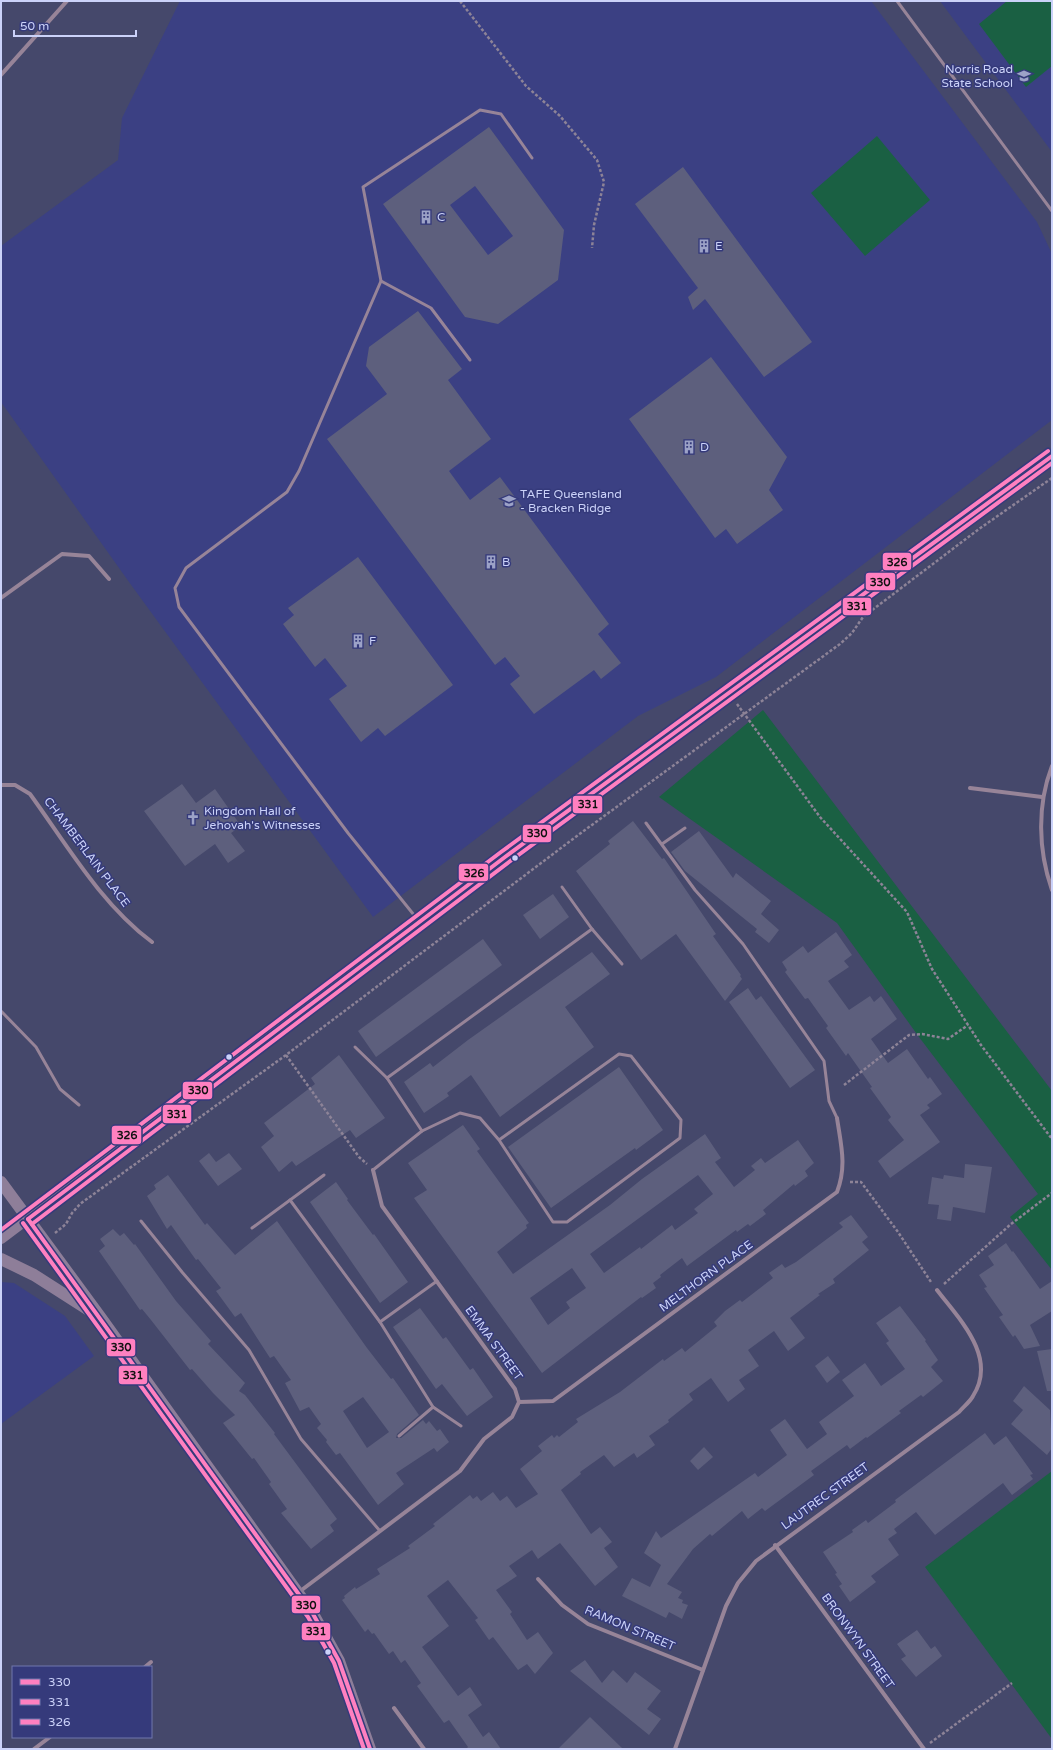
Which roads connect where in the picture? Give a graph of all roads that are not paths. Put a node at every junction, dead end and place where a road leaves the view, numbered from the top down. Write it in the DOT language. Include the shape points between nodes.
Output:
graph roads {
  1 [pos="67,1"];
  2 [pos="898,1"];
  3 [pos="1,75"];
  4 [pos="532,158"];
  5 [pos="1052,211"];
  6 [pos="381,281"];
  7 [pos="470,360"];
  8 [pos="1052,456"];
  9 [pos="109,579"];
  10 [pos="1,598"];
  11 [pos="1052,766"];
  12 [pos="1,785"];
  13 [pos="970,788"];
  14 [pos="1042,797"];
  15 [pos="646,824"];
  16 [pos="685,828"];
  17 [pos="662,844"];
  18 [pos="562,887"];
  19 [pos="1052,890"];
  20 [pos="419,921"];
  21 [pos="592,929"];
  22 [pos="152,942"];
  23 [pos="622,964"];
  24 [pos="1,1011"];
  25 [pos="355,1047"];
  26 [pos="387,1078"];
  27 [pos="79,1105"];
  28 [pos="837,1118"];
  29 [pos="422,1131"];
  30 [pos="499,1140"];
  31 [pos="373,1170"];
  32 [pos="324,1175"];
  33 [pos="1,1182"];
  34 [pos="290,1200"];
  35 [pos="28,1219"];
  36 [pos="141,1221"];
  37 [pos="252,1228"];
  38 [pos="1,1238"];
  39 [pos="1,1259"];
  40 [pos="437,1281"];
  41 [pos="937,1290"];
  42 [pos="101,1318"];
  43 [pos="380,1322"];
  44 [pos="518,1402"];
  45 [pos="433,1407"];
  46 [pos="461,1426"];
  47 [pos="399,1436"];
  48 [pos="380,1532"];
  49 [pos="775,1545"];
  50 [pos="538,1579"];
  51 [pos="298,1593"];
  52 [pos="151,1662"];
  53 [pos="146,1666"];
  54 [pos="703,1670"];
  55 [pos="394,1708"];
  56 [pos="49,1738"];
  57 [pos="924,1748"];
  58 [pos="34,1749"];
  59 [pos="370,1749"];
  60 [pos="424,1749"];
  61 [pos="675,1749"];
  1 -- 3 [label="street"];
  2 -- 5 [label="lane"];
  4 -- 6 [label="lane" via="501,114 480,110 362,187"];
  6 -- 7 [label="lane" via="431,308"];
  6 -- 20 [label="lane" via="300,471 287,492 186,568 175,588 179,607 348,833"];
  8 -- 20 [label="main road"];
  9 -- 10 [label="street" via="89,556 62,554"];
  11 -- 14 [label="street"];
  12 -- 22 [label="street, CHAMBERLAIN PLACE" via="15,785 30,794 106,899 136,930"];
  13 -- 14 [label="street"];
  14 -- 19 [label="street" via="1044,862"];
  15 -- 17 [label="lane"];
  16 -- 17 [label="lane"];
  17 -- 28 [label="lane" via="695,890 743,944 824,1061 829,1102"];
  18 -- 21 [label="lane"];
  20 -- 35 [label="main road"];
  21 -- 23 [label="lane"];
  21 -- 26 [label="lane"];
  24 -- 27 [label="lane" via="36,1047 60,1089"];
  25 -- 26 [label="lane"];
  26 -- 29 [label="lane"];
  28 -- 44 [label="street, MELTHORN PLACE" via="844,1162 841,1182 836,1192 553,1401"];
  29 -- 30 [label="lane" via="460,1113 480,1118"];
  29 -- 31 [label="lane"];
  30 -- 30 [label="lane" via="553,1222 567,1222 680,1138 681,1120 631,1056 619,1054"];
  31 -- 40 [label="street, EMMA STREET" via="382,1206"];
  32 -- 34 [label="lane"];
  33 -- 35 [label="main road"];
  34 -- 37 [label="lane"];
  34 -- 43 [label="lane"];
  35 -- 38 [label="main road"];
  35 -- 42 [label="main road"];
  36 -- 48 [label="lane" via="249,1350 301,1439"];
  39 -- 42 [label="main road" via="34,1275"];
  40 -- 43 [label="lane"];
  40 -- 44 [label="street, EMMA STREET" via="515,1389"];
  41 -- 49 [label="street, LAUTREC STREET" via="978,1347 979,1382 973,1396 959,1412"];
  42 -- 51 [label="main road"];
  43 -- 45 [label="lane"];
  44 -- 48 [label="street" via="512,1417 484,1439 460,1471"];
  45 -- 46 [label="lane"];
  45 -- 47 [label="lane"];
  48 -- 51 [label="street"];
  49 -- 54 [label="street, LAUTREC STREET" via="756,1561 738,1583 726,1606"];
  49 -- 57 [label="street, BRONWYN STREET"];
  50 -- 54 [label="street, RAMON STREET" via="566,1609 588,1624"];
  51 -- 59 [label="main road" via="339,1661"];
  52 -- 53 [label="street"];
  54 -- 61 [label="street, LAUTREC STREET"];
  55 -- 60 [label="street"];
  56 -- 58 [label="street"];
}
